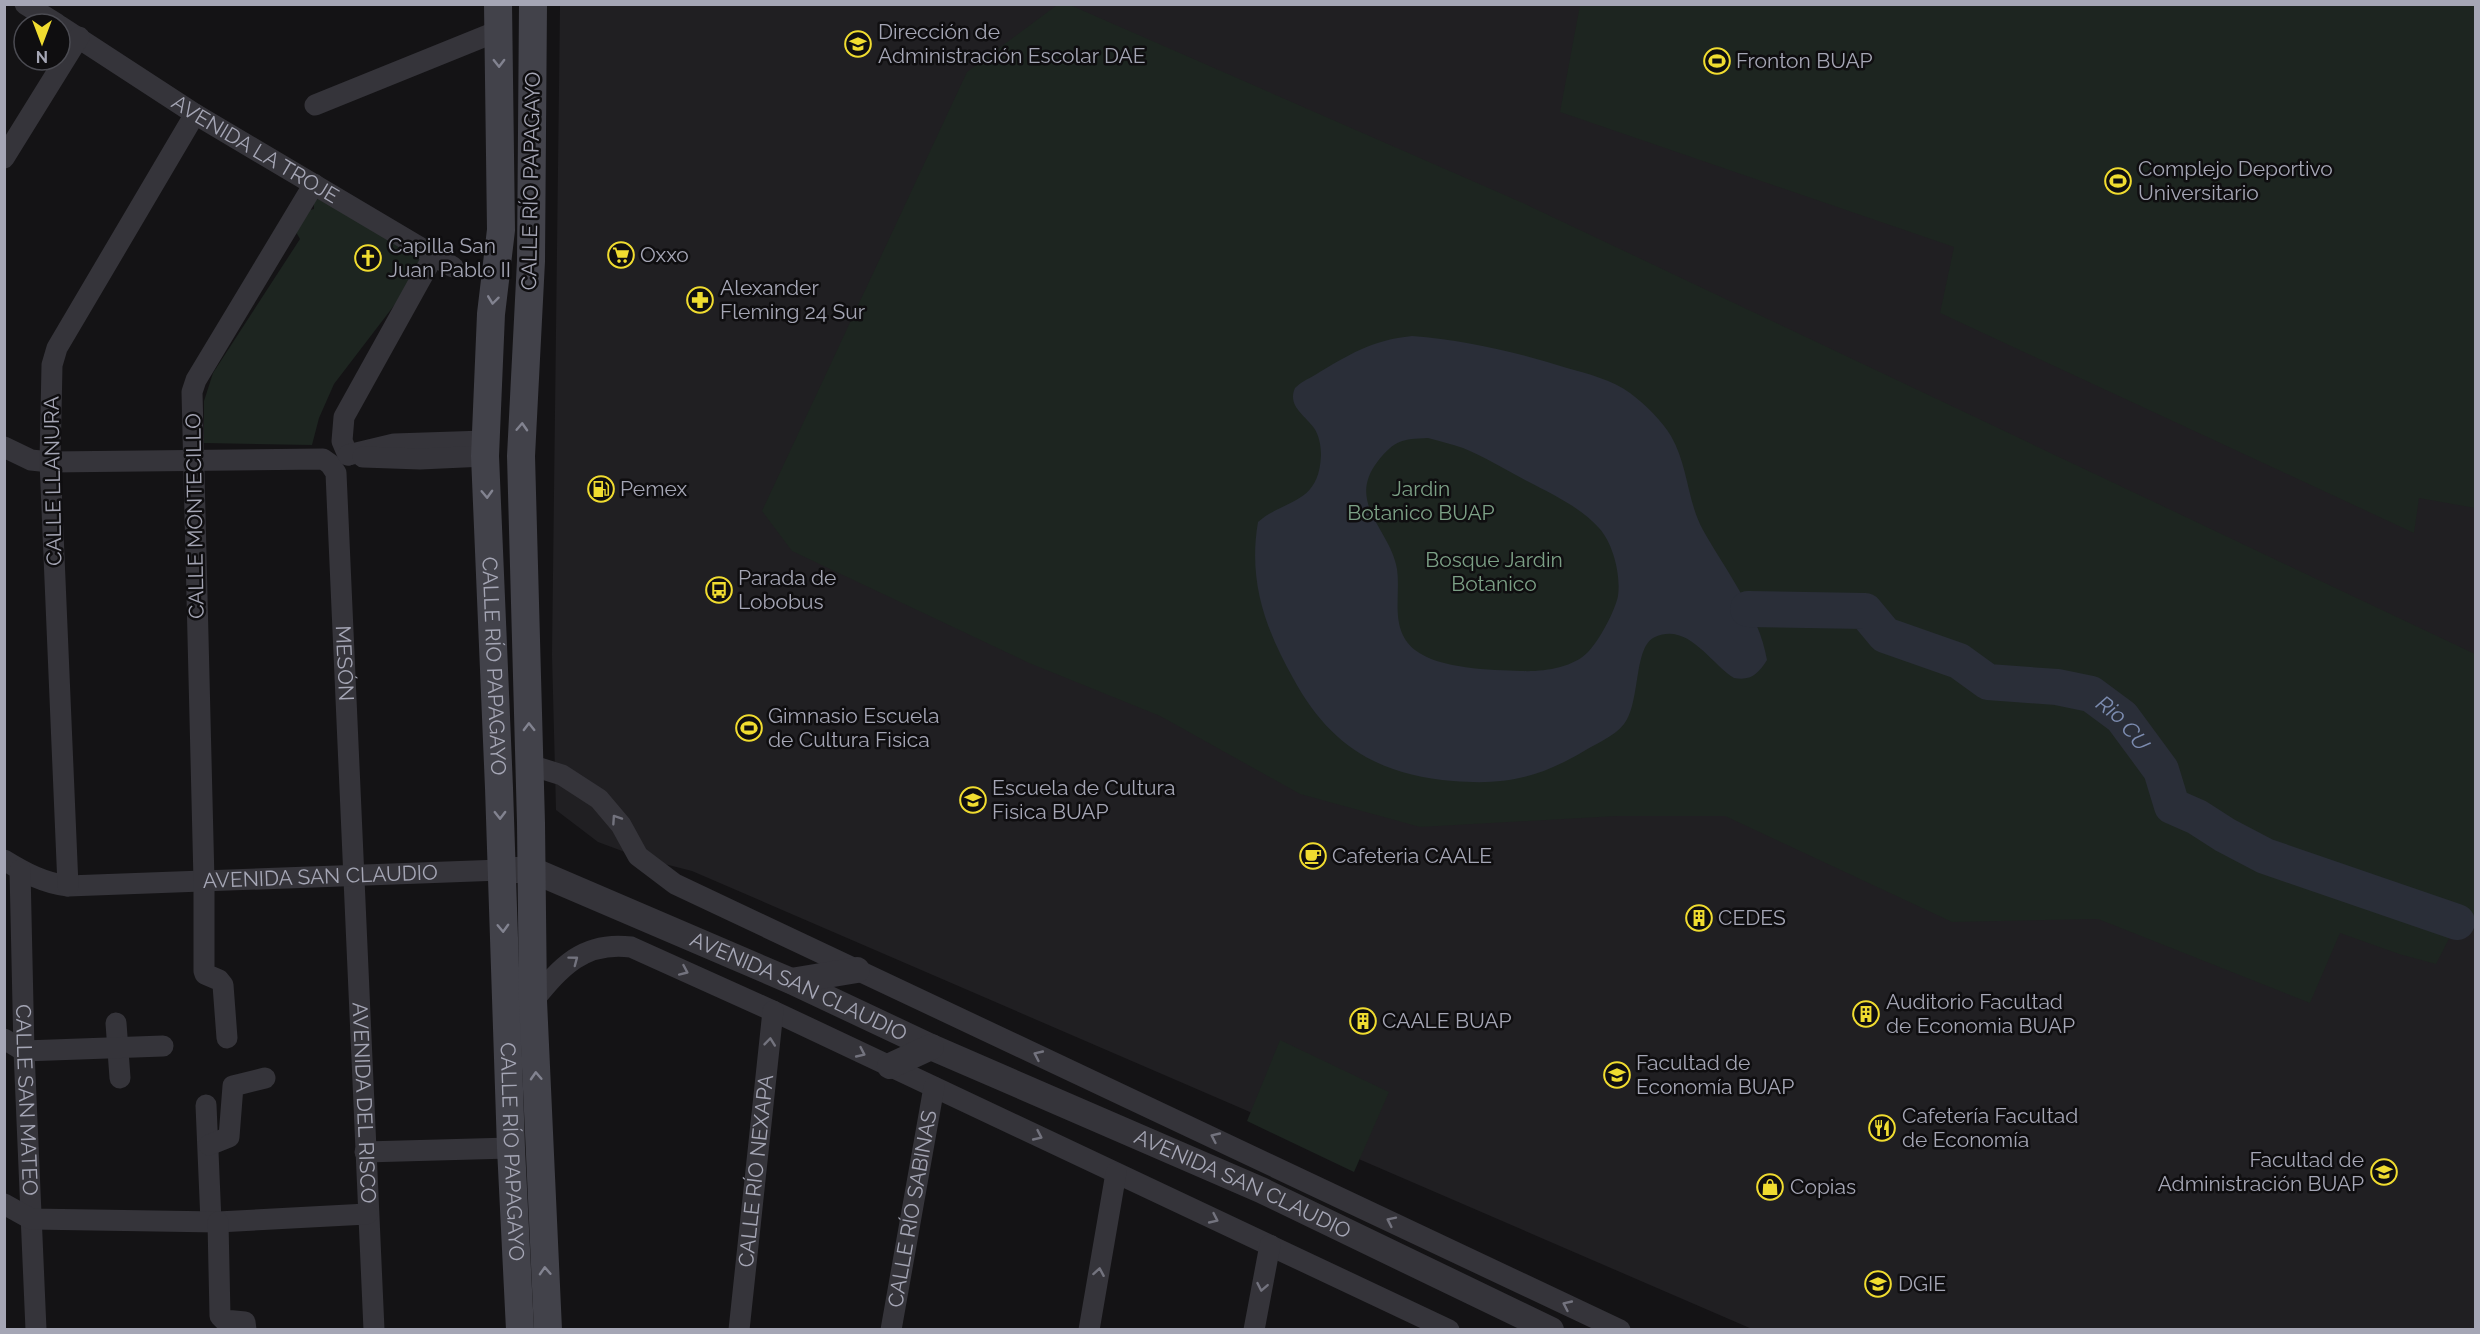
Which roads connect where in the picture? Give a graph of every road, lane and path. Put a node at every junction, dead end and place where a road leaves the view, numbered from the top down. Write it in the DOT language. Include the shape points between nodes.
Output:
graph roads {
  1 [pos="532,4"];
  2 [pos="498,18"];
  3 [pos="72,34"];
  4 [pos="79,38"];
  5 [pos="315,105"];
  6 [pos="195,114"];
  7 [pos="4,158"];
  8 [pos="314,184"];
  9 [pos="434,255"];
  10 [pos="453,267"];
  11 [pos="4,447"];
  12 [pos="485,449"];
  13 [pos="192,461"];
  14 [pos="50,462"];
  15 [pos="530,765"];
  16 [pos="12,865"];
  17 [pos="501,870"];
  18 [pos="532,870"];
  19 [pos="353,876"];
  20 [pos="204,881"];
  21 [pos="68,885"];
  22 [pos="857,970"];
  23 [pos="791,981"];
  24 [pos="533,1001"];
  25 [pos="773,1011"];
  26 [pos="116,1023"];
  27 [pos="227,1038"];
  28 [pos="4,1039"];
  29 [pos="117,1046"];
  30 [pos="163,1046"];
  31 [pos="931,1047"];
  32 [pos="24,1051"];
  33 [pos="890,1066"];
  34 [pos="120,1078"];
  35 [pos="265,1078"];
  36 [pos="934,1087"];
  37 [pos="206,1105"];
  38 [pos="209,1145"];
  39 [pos="511,1148"];
  40 [pos="365,1152"];
  41 [pos="1116,1173"];
  42 [pos="4,1204"];
  43 [pos="367,1214"];
  44 [pos="31,1219"];
  45 [pos="215,1222"];
  46 [pos="1270,1245"];
  47 [pos="1404,1319"];
  48 [pos="36,1329"];
  49 [pos="246,1329"];
  50 [pos="374,1329"];
  51 [pos="520,1329"];
  52 [pos="548,1329"];
  53 [pos="739,1329"];
  54 [pos="891,1329"];
  55 [pos="1089,1329"];
  56 [pos="1254,1329"];
  57 [pos="1449,1329"];
  58 [pos="1551,1329"];
  59 [pos="1620,1329"];
  15 -- 1 [label="main road, CALLE RÍO PAPAGAYO, one-way" via="521,456 531,261"];
  2 -- 5 [label="street"];
  2 -- 12 [label="main road, CALLE RÍO PAPAGAYO, one-way" via="501,230 491,314"];
  3 -- 4 [label="street, AVENIDA LA TROJE"];
  4 -- 6 [label="street, AVENIDA LA TROJE"];
  4 -- 7 [label="street"];
  6 -- 8 [label="street, AVENIDA LA TROJE"];
  6 -- 14 [label="street, CALLE LLANURA" via="57,348 52,365"];
  8 -- 9 [label="street, AVENIDA LA TROJE"];
  8 -- 13 [label="street, CALLE MONTECILLO" via="196,380 192,392"];
  9 -- 10 [label="street, AVENIDA LA TROJE"];
  9 -- 12 [label="street" via="344,417 342,441 348,455 394,444"];
  11 -- 14 [label="street" via="31,460"];
  12 -- 17 [label="main road, CALLE RÍO PAPAGAYO, one-way"];
  13 -- 14 [label="street"];
  13 -- 19 [label="street, MESÓN" via="323,459 336,473"];
  13 -- 20 [label="street, CALLE MONTECILLO"];
  14 -- 21 [label="street, CALLE LLANURA"];
  15 -- 18 [label="main road, CALLE RÍO PAPAGAYO"];
  22 -- 15 [label="street, AVENIDA SAN CLAUDIO, one-way" via="675,884 638,856 599,799 562,776"];
  16 -- 21 [label="street, AVENIDA SAN CLAUDIO" via="52,884"];
  16 -- 32 [label="street, CALLE SAN MATEO"];
  17 -- 18 [label="street, AVENIDA SAN CLAUDIO"];
  17 -- 19 [label="street, AVENIDA SAN CLAUDIO"];
  17 -- 39 [label="main road, CALLE RÍO PAPAGAYO, one-way"];
  18 -- 23 [label="street, AVENIDA SAN CLAUDIO"];
  18 -- 24 [label="main road, CALLE RÍO PAPAGAYO"];
  19 -- 20 [label="street, AVENIDA SAN CLAUDIO"];
  19 -- 40 [label="street, AVENIDA DEL RISCO"];
  20 -- 21 [label="street, AVENIDA SAN CLAUDIO"];
  20 -- 27 [label="street, CALLE MONTECILLO" via="204,971 223,986"];
  22 -- 23 [label="street"];
  59 -- 22 [label="street, AVENIDA SAN CLAUDIO, one-way"];
  23 -- 31 [label="street, AVENIDA SAN CLAUDIO"];
  24 -- 25 [label="street, AVENIDA SAN CLAUDIO, one-way" via="573,960 586,951 613,945 631,947"];
  52 -- 24 [label="main road, CALLE RÍO PAPAGAYO, one-way"];
  25 -- 33 [label="street, AVENIDA SAN CLAUDIO, one-way"];
  53 -- 25 [label="street, CALLE RÍO NEXAPA, one-way"];
  26 -- 29 [label="street"];
  28 -- 32 [label="street"];
  29 -- 30 [label="street"];
  29 -- 32 [label="street"];
  29 -- 34 [label="street"];
  31 -- 33 [label="street"];
  31 -- 58 [label="street, AVENIDA SAN CLAUDIO" via="1261,1190"];
  32 -- 44 [label="street, CALLE SAN MATEO"];
  33 -- 36 [label="street, AVENIDA SAN CLAUDIO"];
  35 -- 38 [label="street" via="233,1086 229,1137"];
  36 -- 41 [label="street, AVENIDA SAN CLAUDIO, one-way"];
  36 -- 54 [label="street, CALLE RÍO SABINAS"];
  37 -- 38 [label="street"];
  38 -- 45 [label="street"];
  39 -- 40 [label="street"];
  39 -- 51 [label="main road, CALLE RÍO PAPAGAYO"];
  40 -- 43 [label="street, AVENIDA DEL RISCO"];
  41 -- 46 [label="street, AVENIDA SAN CLAUDIO, one-way"];
  55 -- 41 [label="street, one-way"];
  42 -- 44 [label="street"];
  43 -- 45 [label="street"];
  43 -- 50 [label="street, AVENIDA DEL RISCO"];
  44 -- 45 [label="street"];
  44 -- 48 [label="street, CALLE SAN MATEO"];
  45 -- 49 [label="street" via="221,1318 245,1322"];
  46 -- 47 [label="street, AVENIDA SAN CLAUDIO"];
  46 -- 56 [label="street, one-way"];
  47 -- 57 [label="street, AVENIDA SAN CLAUDIO"];
}
